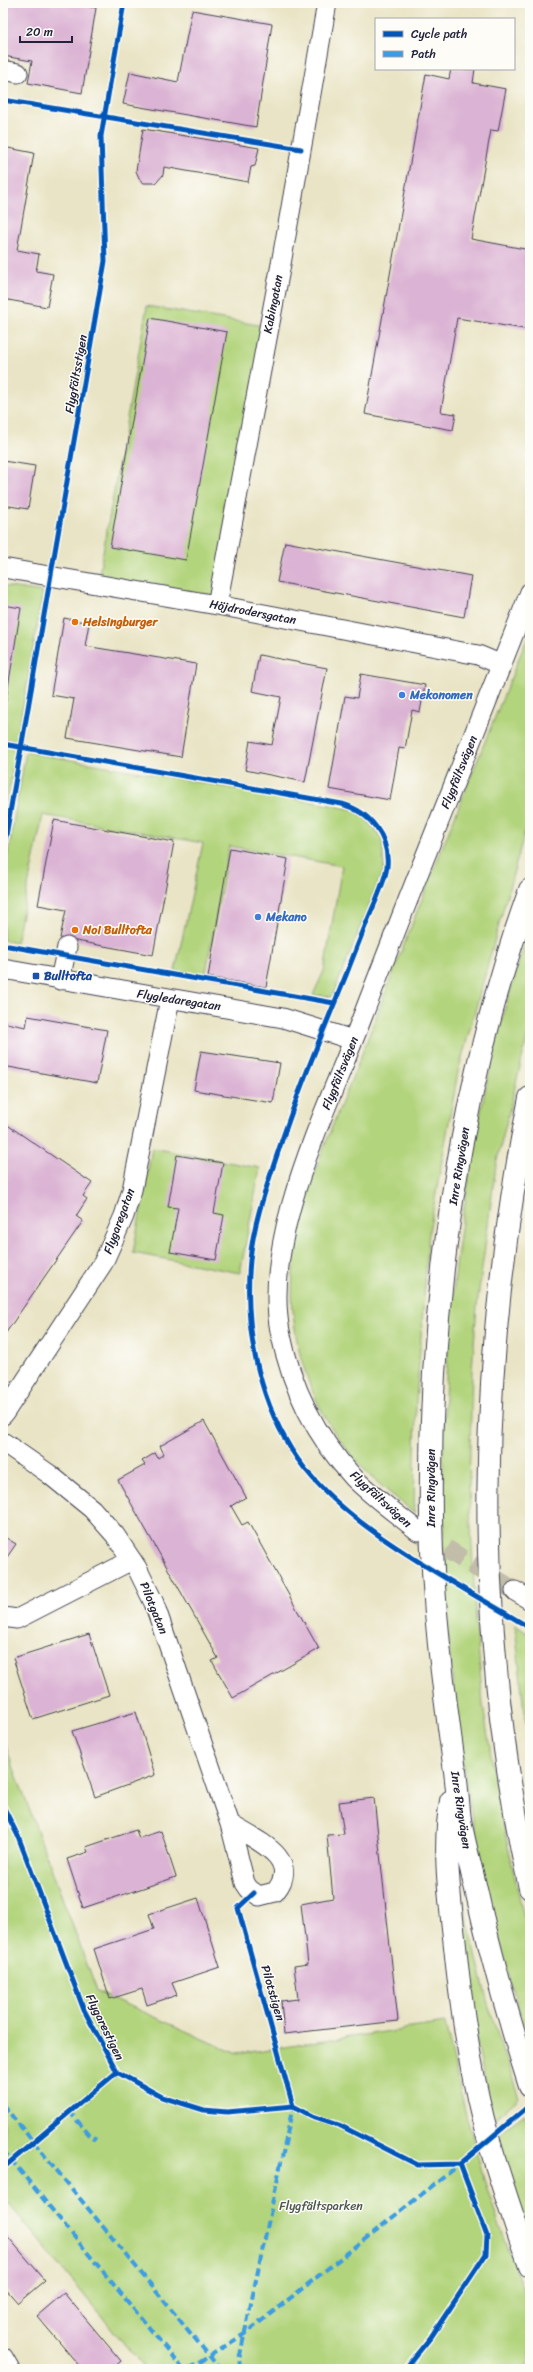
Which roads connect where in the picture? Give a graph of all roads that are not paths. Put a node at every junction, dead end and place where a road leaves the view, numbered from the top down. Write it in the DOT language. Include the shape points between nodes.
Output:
graph roads {
  1 [pos="327,3"];
  2 [pos="3,568"];
  3 [pos="530,592"];
  4 [pos="217,605"];
  5 [pos="502,665"];
  6 [pos="530,890"];
  7 [pos="67,947"];
  8 [pos="3,969"];
  9 [pos="60,980"];
  10 [pos="170,999"];
  11 [pos="353,1040"];
  12 [pos="530,1098"];
  13 [pos="5,1407"];
  14 [pos="3,1442"];
  15 [pos="418,1532"];
  16 [pos="132,1560"];
  17 [pos="3,1617"];
  18 [pos="497,1692"];
  19 [pos="455,1774"];
  20 [pos="530,1817"];
  21 [pos="230,1824"];
  22 [pos="530,1888"];
  23 [pos="530,2086"];
  24 [pos="530,2266"];
  25 [pos="3,2357"];
  26 [pos="10,2369"];
  1 -- 4 [label="street, Kabingatan"];
  2 -- 4 [label="street, Höjdrodersgatan"];
  3 -- 5 [label="street, Flygfältsvägen"];
  4 -- 5 [label="street, Höjdrodersgatan" via="478,655"];
  5 -- 11 [label="street, Flygfältsvägen"];
  6 -- 19 [label="highway, Inre Ringvägen" via="489,1019 461,1141 441,1289 431,1436 431,1518 434,1600"];
  7 -- 9 [label="street"];
  8 -- 9 [label="street, Flygledaregatan"];
  9 -- 10 [label="street, Flygledaregatan"];
  10 -- 11 [label="street, Flygledaregatan" via="283,1018"];
  10 -- 13 [label="street, Flygaregatan" via="132,1190 124,1216 89,1287"];
  11 -- 15 [label="street, Flygfältsvägen" via="296,1190 283,1241 278,1287 280,1329 292,1379 321,1437 355,1479"];
  12 -- 18 [label="highway" via="515,1172 502,1264 490,1408 489,1556"];
  14 -- 16 [label="street, Pilotgatan" via="49,1474 92,1509 115,1535"];
  16 -- 17 [label="street" via="18,1619"];
  16 -- 21 [label="street, Pilotgatan" via="154,1604"];
  18 -- 20 [label="highway" via="514,1723"];
  18 -- 22 [label="highway" via="516,1825"];
  19 -- 23 [label="highway, Inre Ringvägen" via="460,1821 482,1918 503,2001"];
  19 -- 24 [label="highway" via="447,1824 449,1898 463,2009 483,2118"];
  25 -- 26 [label="street"];
}
